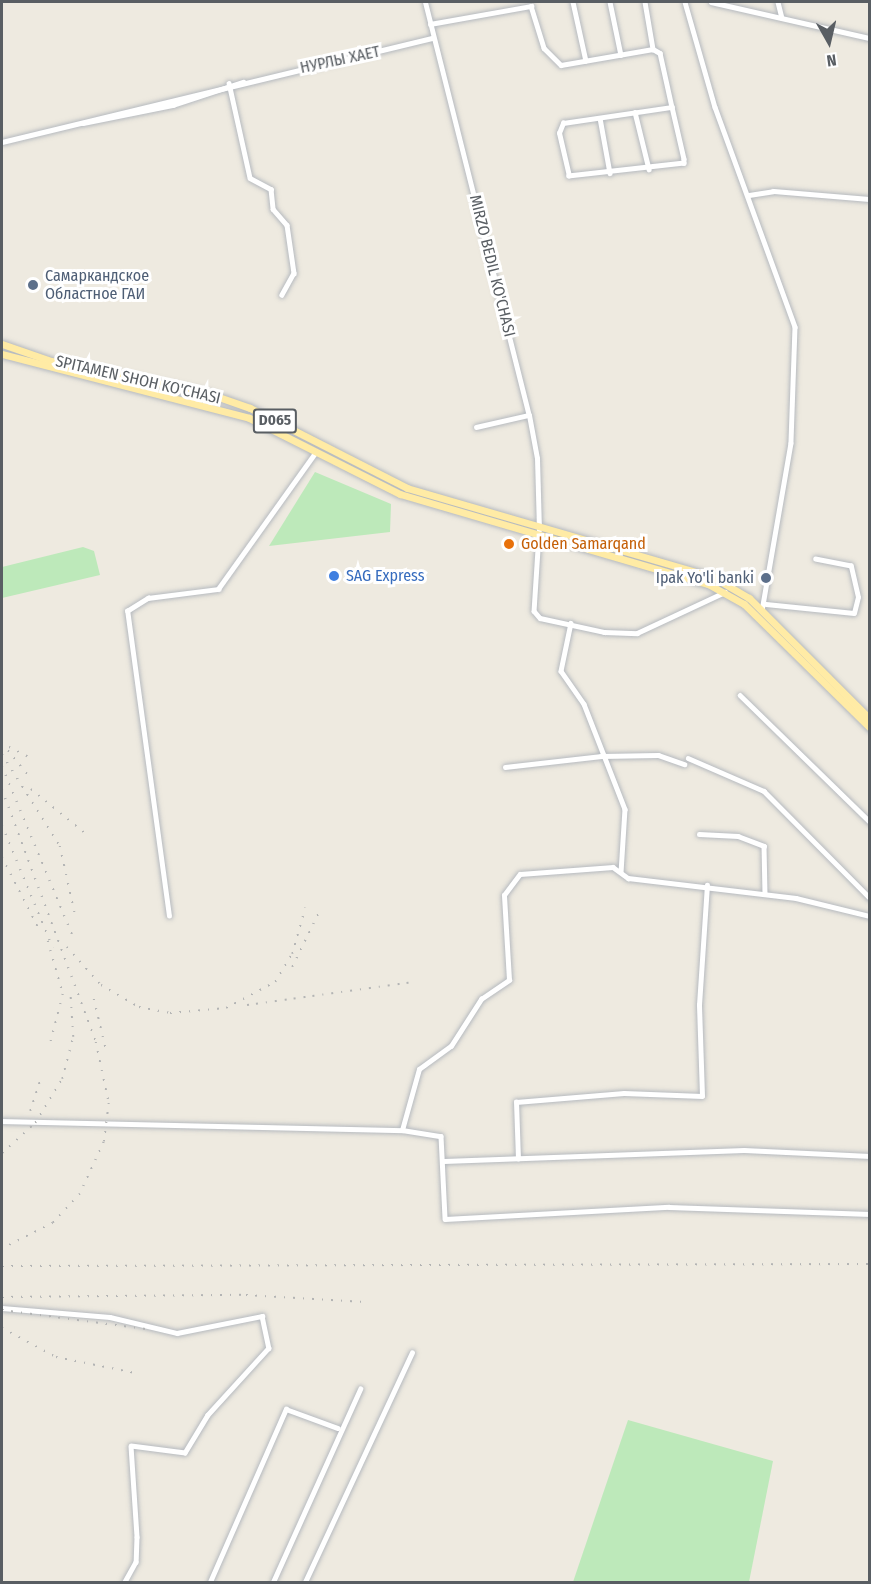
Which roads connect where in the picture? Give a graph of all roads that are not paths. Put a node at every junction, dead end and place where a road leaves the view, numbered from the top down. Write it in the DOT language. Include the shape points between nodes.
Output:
graph roads {
  1 [pos="425,2"];
  2 [pos="573,2"];
  3 [pos="610,2"];
  4 [pos="645,2"];
  5 [pos="685,2"];
  6 [pos="711,2"];
  7 [pos="778,2"];
  8 [pos="530,4"];
  9 [pos="782,18"];
  10 [pos="430,24"];
  11 [pos="433,38"];
  12 [pos="870,38"];
  13 [pos="653,49"];
  14 [pos="621,55"];
  15 [pos="586,61"];
  16 [pos="230,86"];
  17 [pos="672,106"];
  18 [pos="635,112"];
  19 [pos="600,118"];
  20 [pos="2,142"];
  21 [pos="649,170"];
  22 [pos="610,173"];
  23 [pos="749,195"];
  24 [pos="870,199"];
  25 [pos="282,296"];
  26 [pos="2,344"];
  27 [pos="2,354"];
  28 [pos="529,415"];
  29 [pos="476,427"];
  30 [pos="315,453"];
  31 [pos="539,526"];
  32 [pos="539,534"];
  33 [pos="816,559"];
  34 [pos="725,592"];
  35 [pos="764,608"];
  36 [pos="757,618"];
  37 [pos="571,623"];
  38 [pos="740,695"];
  39 [pos="870,719"];
  40 [pos="870,728"];
  41 [pos="601,756"];
  42 [pos="688,758"];
  43 [pos="684,764"];
  44 [pos="505,767"];
  45 [pos="870,822"];
  46 [pos="699,834"];
  47 [pos="621,872"];
  48 [pos="707,885"];
  49 [pos="765,894"];
  50 [pos="870,898"];
  51 [pos="169,916"];
  52 [pos="870,916"];
  53 [pos="2,1121"];
  54 [pos="402,1130"];
  55 [pos="870,1156"];
  56 [pos="518,1159"];
  57 [pos="444,1161"];
  58 [pos="870,1214"];
  59 [pos="2,1308"];
  60 [pos="412,1353"];
  61 [pos="360,1389"];
  62 [pos="338,1428"];
  63 [pos="124,1582"];
  64 [pos="210,1582"];
  65 [pos="273,1582"];
  66 [pos="305,1582"];
  1 -- 10 [label="street, MIRZO BEDIL KO'CHASI"];
  2 -- 15 [label="street"];
  3 -- 14 [label="street"];
  4 -- 13 [label="street"];
  5 -- 23 [label="street" via="715,107"];
  6 -- 9 [label="street"];
  7 -- 9 [label="street"];
  8 -- 10 [label="street"];
  8 -- 15 [label="street" via="544,48 555,60 561,65"];
  9 -- 12 [label="street"];
  10 -- 11 [label="street, MIRZO BEDIL KO'CHASI"];
  11 -- 16 [label="street, НУРЛЫ ХАЕТ"];
  11 -- 28 [label="street, MIRZO BEDIL KO'CHASI"];
  13 -- 14 [label="street"];
  13 -- 17 [label="street" via="660,53"];
  14 -- 15 [label="street"];
  16 -- 20 [label="street, НУРЛЫ ХАЕТ"];
  16 -- 25 [label="street" via="250,178 271,189 273,209 287,225 294,273"];
  17 -- 18 [label="street"];
  17 -- 21 [label="street" via="684,163"];
  18 -- 19 [label="street"];
  18 -- 21 [label="street"];
  19 -- 22 [label="street"];
  19 -- 22 [label="street" via="563,123 559,133 571,179"];
  21 -- 22 [label="street"];
  23 -- 24 [label="street" via="772,191"];
  23 -- 35 [label="street" via="795,327 791,443"];
  26 -- 31 [label="main road, SPITAMEN SHOH KO'CHASI / D065" via="51,361 210,394 250,408 406,488"];
  27 -- 30 [label="main road, SPITAMEN SHOH KO'CHASI / D065" via="229,411"];
  28 -- 29 [label="street"];
  28 -- 31 [label="street, MIRZO BEDIL KO'CHASI"];
  30 -- 32 [label="main road, SPITAMEN SHOH KO'CHASI / D065" via="400,494"];
  30 -- 51 [label="street" via="218,589 148,598 127,611"];
  31 -- 32 [label="street, MIRZO BEDIL KO'CHASI"];
  31 -- 35 [label="main road, D065" via="706,574"];
  32 -- 34 [label="main road, D065" via="681,574"];
  32 -- 37 [label="street" via="534,614"];
  33 -- 35 [label="street" via="851,566 858,597 854,613"];
  34 -- 36 [label="main road, D065"];
  34 -- 37 [label="street" via="637,633 604,632"];
  35 -- 36 [label="street"];
  35 -- 39 [label="main road, D065"];
  36 -- 40 [label="main road, D065"];
  37 -- 41 [label="street" via="561,671 584,704"];
  38 -- 45 [label="street"];
  41 -- 43 [label="street" via="658,756"];
  41 -- 44 [label="street"];
  41 -- 47 [label="street" via="625,809"];
  42 -- 50 [label="street" via="764,791"];
  46 -- 49 [label="street" via="738,836 764,846"];
  47 -- 48 [label="street" via="628,878"];
  47 -- 54 [label="street" via="613,867 565,869 512,879 504,895 509,980 481,999 451,1046 419,1069"];
  48 -- 49 [label="street"];
  48 -- 56 [label="street" via="699,1005 702,1096 624,1093 516,1102"];
  49 -- 52 [label="street"];
  53 -- 54 [label="street"];
  54 -- 57 [label="street" via="441,1136"];
  55 -- 56 [label="street" via="744,1150"];
  56 -- 57 [label="street"];
  57 -- 58 [label="street" via="445,1219 669,1207"];
  59 -- 63 [label="street" via="110,1317 177,1333 262,1316 269,1348 208,1415 185,1453 131,1446 137,1545 136,1562"];
  60 -- 66 [label="street"];
  61 -- 62 [label="street"];
  62 -- 64 [label="street" via="286,1409"];
  62 -- 65 [label="street"];
}
